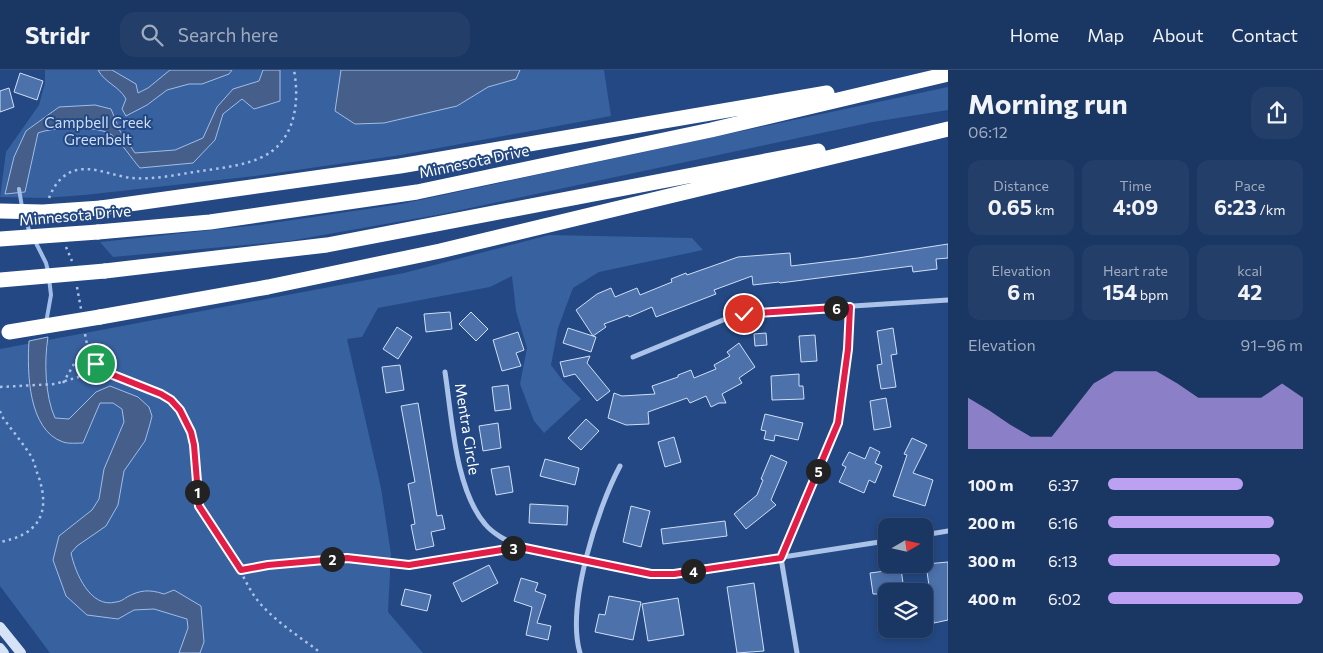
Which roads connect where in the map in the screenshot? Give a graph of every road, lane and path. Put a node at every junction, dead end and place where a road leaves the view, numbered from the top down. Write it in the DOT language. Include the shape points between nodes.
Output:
graph roads {
  1 [pos="294,70"];
  2 [pos="947,74"];
  3 [pos="948,127"];
  4 [pos="49,200"];
  5 [pos="0,211"];
  6 [pos="0,239"];
  7 [pos="65,245"];
  8 [pos="72,262"];
  9 [pos="0,280"];
  10 [pos="77,286"];
  11 [pos="948,300"];
  12 [pos="850,307"];
  13 [pos="81,310"];
  14 [pos="5,333"];
  15 [pos="85,334"];
  16 [pos="87,349"];
  17 [pos="633,357"];
  18 [pos="102,370"];
  19 [pos="445,372"];
  20 [pos="63,382"];
  21 [pos="0,387"];
  22 [pos="0,410"];
  23 [pos="620,466"];
  24 [pos="948,531"];
  25 [pos="933,533"];
  26 [pos="0,542"];
  27 [pos="878,542"];
  28 [pos="520,547"];
  29 [pos="781,558"];
  30 [pos="586,561"];
  31 [pos="399,564"];
  32 [pos="241,570"];
  33 [pos="0,628"];
  34 [pos="0,648"];
  35 [pos="4,653"];
  36 [pos="21,653"];
  37 [pos="321,653"];
  38 [pos="580,653"];
  39 [pos="797,653"];
  1 -- 4 [label="path" via="297,91 295,113 284,139 266,156 228,167 149,178 76,170 59,181"];
  2 -- 5 [label="highway, bridge" via="400,166 101,208"];
  2 -- 6 [label="highway, Minnesota Drive, bridge" via="711,130 417,192 210,222"];
  3 -- 9 [label="highway, bridge" via="327,245"];
  3 -- 14 [label="highway, bridge" via="440,251 268,286"];
  7 -- 8 [label="path"];
  10 -- 13 [label="path"];
  11 -- 12 [label="street"];
  12 -- 17 [label="street" via="744,314"];
  12 -- 29 [label="street" via="838,423"];
  15 -- 16 [label="path"];
  16 -- 18 [label="path"];
  16 -- 20 [label="path" via="81,352"];
  18 -- 20 [label="path"];
  18 -- 32 [label="path" via="161,394 180,410 194,445 199,506"];
  19 -- 28 [label="street, Mentra Circle" via="463,483 472,505 485,525"];
  20 -- 21 [label="path"];
  22 -- 26 [label="path" via="32,458 43,490 44,509 37,524 26,534"];
  23 -- 30 [label="street" via="606,491"];
  24 -- 25 [label="street"];
  27 -- 29 [label="street, Mentra Circle"];
  28 -- 30 [label="street, Mentra Circle"];
  28 -- 31 [label="street" via="432,562"];
  29 -- 30 [label="street, Mentra Circle" via="674,574 651,574"];
  29 -- 39 [label="street"];
  30 -- 38 [label="street" via="578,604 577,643"];
  31 -- 32 [label="path" via="347,558"];
  32 -- 37 [label="path" via="261,604"];
  33 -- 36 [label="main road"];
  34 -- 35 [label="main road"];
}
